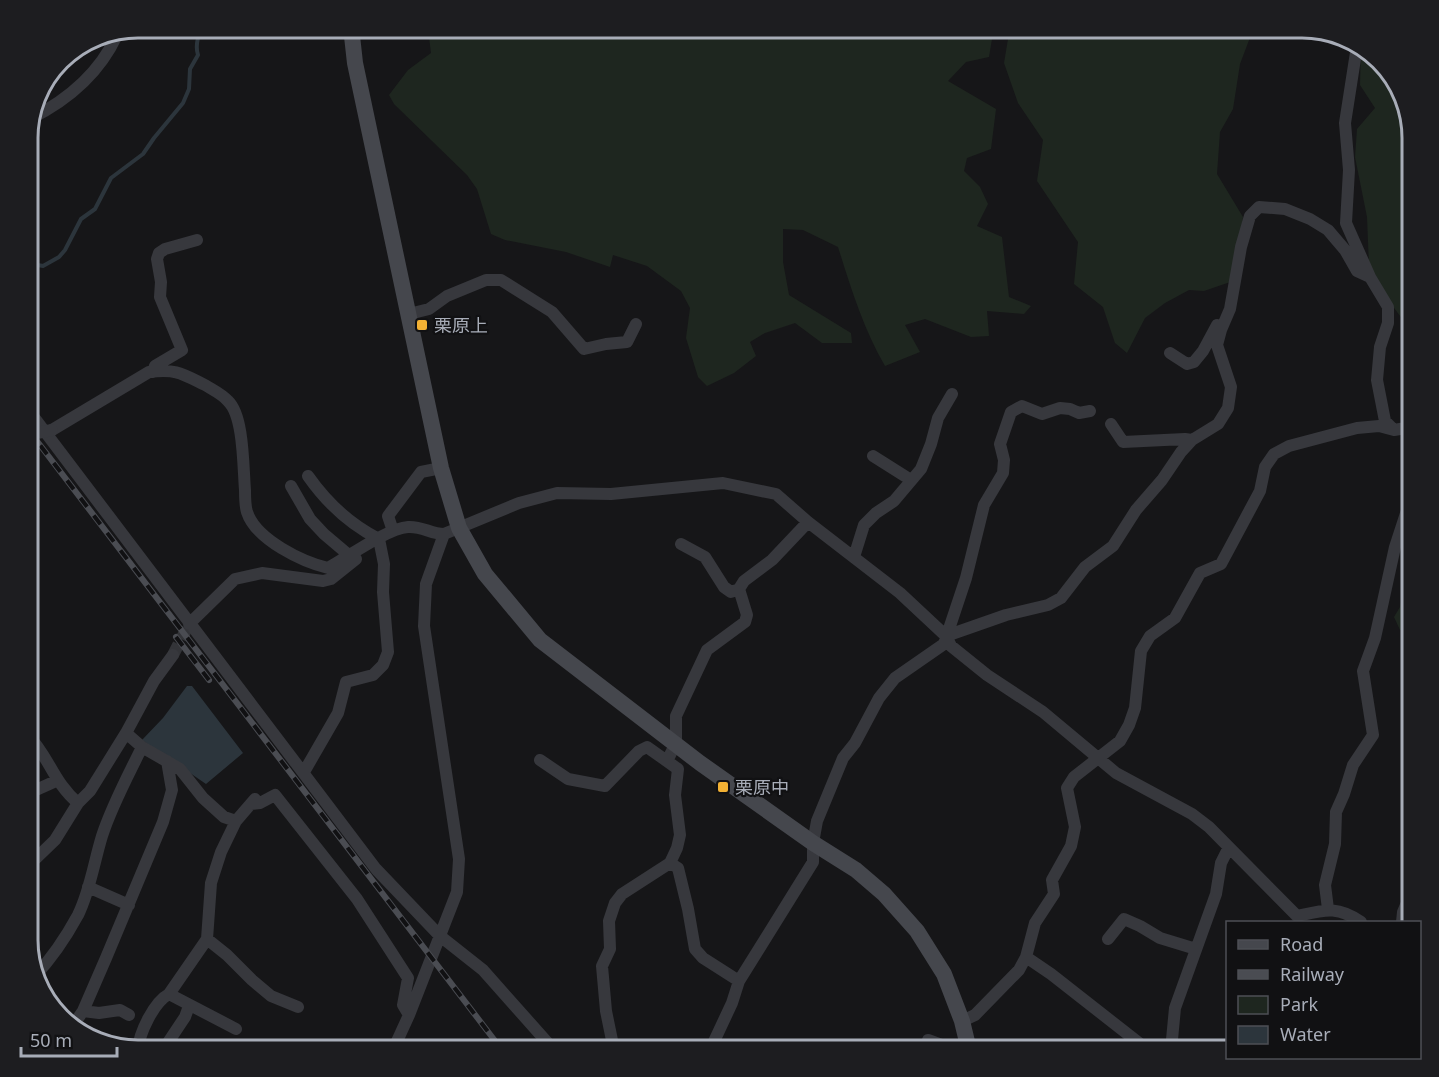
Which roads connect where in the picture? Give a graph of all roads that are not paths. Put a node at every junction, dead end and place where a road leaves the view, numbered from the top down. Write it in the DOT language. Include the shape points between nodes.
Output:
graph roads {
  1 [pos="352,38"];
  2 [pos="114,40"];
  3 [pos="1356,54"];
  4 [pos="41,114"];
  5 [pos="197,240"];
  6 [pos="1370,277"];
  7 [pos="1230,300"];
  8 [pos="409,314"];
  9 [pos="636,324"];
  10 [pos="1170,353"];
  11 [pos="153,372"];
  12 [pos="952,394"];
  13 [pos="1090,411"];
  14 [pos="38,423"];
  15 [pos="1111,424"];
  16 [pos="1394,430"];
  17 [pos="1402,430"];
  18 [pos="38,433"];
  19 [pos="1192,440"];
  20 [pos="873,456"];
  21 [pos="441,468"];
  22 [pos="308,476"];
  23 [pos="911,480"];
  24 [pos="291,486"];
  25 [pos="808,522"];
  26 [pos="1402,526"];
  27 [pos="393,531"];
  28 [pos="452,531"];
  29 [pos="379,539"];
  30 [pos="681,544"];
  31 [pos="353,554"];
  32 [pos="854,557"];
  33 [pos="739,589"];
  34 [pos="189,624"];
  35 [pos="946,636"];
  36 [pos="173,655"];
  37 [pos="126,733"];
  38 [pos="676,743"];
  39 [pos="38,744"];
  40 [pos="142,747"];
  41 [pos="1100,759"];
  42 [pos="540,760"];
  43 [pos="167,762"];
  44 [pos="668,762"];
  45 [pos="304,772"];
  46 [pos="56,781"];
  47 [pos="38,789"];
  48 [pos="78,803"];
  49 [pos="236,821"];
  50 [pos="813,843"];
  51 [pos="1228,849"];
  52 [pos="38,856"];
  53 [pos="670,863"];
  54 [pos="88,887"];
  55 [pos="129,905"];
  56 [pos="1328,909"];
  57 [pos="1359,921"];
  58 [pos="440,936"];
  59 [pos="207,939"];
  60 [pos="1108,939"];
  61 [pos="1196,949"];
  62 [pos="1026,957"];
  63 [pos="42,969"];
  64 [pos="739,981"];
  65 [pos="169,994"];
  66 [pos="189,1006"];
  67 [pos="298,1007"];
  68 [pos="82,1011"];
  69 [pos="129,1015"];
  70 [pos="409,1015"];
  71 [pos="77,1019"];
  72 [pos="962,1021"];
  73 [pos="237,1029"];
  74 [pos="139,1040"];
  75 [pos="170,1040"];
  76 [pos="398,1040"];
  77 [pos="545,1040"];
  78 [pos="612,1040"];
  79 [pos="715,1040"];
  80 [pos="967,1040"];
  81 [pos="1135,1040"];
  82 [pos="1172,1040"];
  1 -- 8 [label="street"];
  2 -- 4 [label="street" via="99,66 79,88"];
  3 -- 6 [label="street" via="1345,123 1349,170 1346,223"];
  5 -- 11 [label="street" via="165,249 157,259 160,297 182,350 155,366"];
  6 -- 7 [label="street" via="1357,271 1328,230 1311,219 1285,209 1259,207 1250,216"];
  6 -- 16 [label="street" via="1388,307 1377,380 1385,421"];
  7 -- 10 [label="street" via="1194,362 1187,363"];
  7 -- 19 [label="street" via="1217,345 1231,387 1228,408 1218,424"];
  8 -- 9 [label="street" via="429,309 447,296 486,280 501,280 552,312 584,349 627,342"];
  8 -- 21 [label="street"];
  11 -- 18 [label="street, bridge" via="52,430"];
  11 -- 31 [label="street" via="183,374 230,402 237,417 247,512 263,534 285,551 314,565 328,568"];
  12 -- 23 [label="street" via="938,418 921,469"];
  13 -- 35 [label="street" via="1079,413 1060,408 1042,414 1022,406 1011,412 1000,444 1003,473 984,505 966,578"];
  14 -- 34 [label="street"];
  15 -- 19 [label="street" via="1123,442"];
  16 -- 17 [label="street"];
  16 -- 41 [label="street" via="1379,426 1357,428 1289,446 1274,454 1265,467 1260,491 1221,564 1200,573 1175,618 1150,636 1141,651 1135,708 1129,724 1120,741"];
  19 -- 35 [label="street" via="1136,510 1113,546 1085,567 1061,598"];
  20 -- 23 [label="street"];
  21 -- 27 [label="street" via="421,472 388,516"];
  21 -- 28 [label="street"];
  22 -- 29 [label="street" via="333,506"];
  23 -- 32 [label="street" via="894,501 864,525"];
  24 -- 31 [label="street" via="310,519"];
  25 -- 28 [label="street" via="776,494 723,483 611,494 557,493 519,503"];
  25 -- 32 [label="street"];
  25 -- 33 [label="street"];
  26 -- 56 [label="street" via="1375,638 1363,671 1373,735 1353,765 1336,812 1335,844 1325,885"];
  27 -- 28 [label="street" via="407,527 424,528 436,534"];
  27 -- 29 [label="street"];
  28 -- 38 [label="street" via="540,640"];
  28 -- 58 [label="street" via="426,584 424,626 459,859 457,892"];
  29 -- 31 [label="street"];
  29 -- 45 [label="street" via="388,652 373,675 346,682 338,713"];
  30 -- 33 [label="street" via="705,557 724,587 731,592"];
  31 -- 34 [label="street" via="358,558 323,581 262,573 235,579"];
  32 -- 35 [label="street"];
  33 -- 38 [label="street" via="747,615 745,622 707,650 676,716"];
  34 -- 45 [label="street"];
  35 -- 41 [label="street" via="951,646 987,675 1043,712"];
  35 -- 50 [label="street" via="944,644 895,678 879,698 843,758 817,821"];
  36 -- 37 [label="street"];
  37 -- 40 [label="street"];
  37 -- 48 [label="street" via="90,791"];
  38 -- 44 [label="street"];
  38 -- 50 [label="street"];
  39 -- 46 [label="street"];
  40 -- 43 [label="street"];
  40 -- 54 [label="street" via="103,835"];
  41 -- 51 [label="street" via="1192,814"];
  41 -- 62 [label="street" via="1074,777 1067,788 1075,827 1071,846 1052,880 1054,894 1035,923"];
  42 -- 44 [label="street" via="568,779 605,786 647,747"];
  43 -- 49 [label="street" via="180,769 224,817"];
  43 -- 55 [label="street" via="172,790"];
  44 -- 53 [label="street" via="678,769 675,795 680,835"];
  45 -- 58 [label="street" via="376,869"];
  46 -- 47 [label="street"];
  46 -- 48 [label="street"];
  48 -- 52 [label="street" via="55,840"];
  49 -- 59 [label="street" via="211,883"];
  49 -- 70 [label="street" via="253,802 260,803 275,795 357,899 408,978 403,1005"];
  50 -- 64 [label="street" via="813,862"];
  50 -- 72 [label="street" via="856,870 917,931 944,974"];
  51 -- 56 [label="street" via="1297,916"];
  51 -- 61 [label="street"];
  53 -- 64 [label="street" via="678,868 695,948 703,958"];
  53 -- 78 [label="street" via="622,894 609,921 610,948 602,966"];
  54 -- 55 [label="street"];
  54 -- 63 [label="street" via="78,915"];
  55 -- 68 [label="street"];
  56 -- 57 [label="street"];
  58 -- 70 [label="street"];
  58 -- 77 [label="street" via="483,970"];
  59 -- 65 [label="street"];
  59 -- 67 [label="street" via="272,996"];
  60 -- 61 [label="street" via="1124,920 1160,938"];
  61 -- 82 [label="street" via="1175,1008"];
  62 -- 72 [label="street" via="1019,970 975,1016"];
  62 -- 81 [label="street"];
  64 -- 79 [label="street"];
  65 -- 66 [label="street"];
  65 -- 74 [label="street" via="161,998"];
  66 -- 73 [label="street"];
  66 -- 75 [label="street"];
  68 -- 69 [label="street" via="120,1010"];
  68 -- 71 [label="street"];
  70 -- 76 [label="street"];
  72 -- 80 [label="street"];
}
